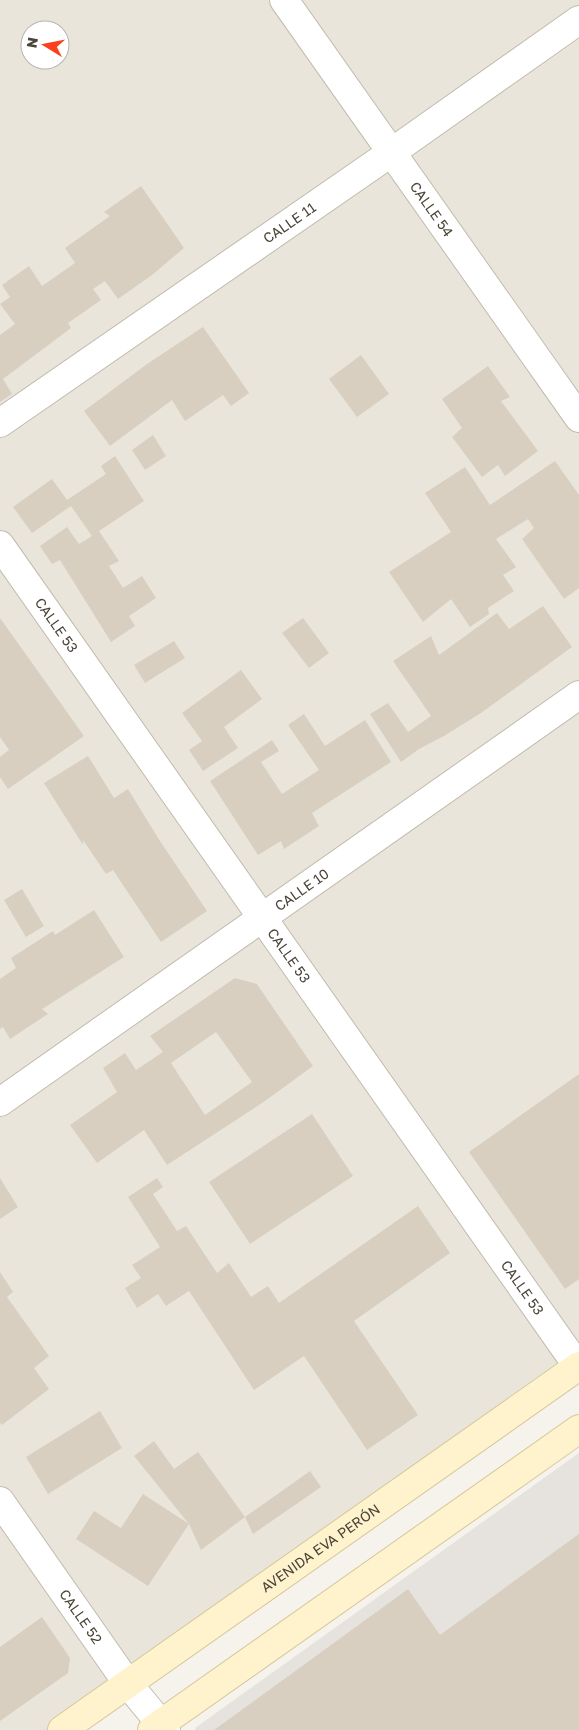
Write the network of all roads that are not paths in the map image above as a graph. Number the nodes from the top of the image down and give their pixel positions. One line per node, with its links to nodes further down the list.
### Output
1 (284, 0): 3 (street, CALLE 54)
2 (579, 20): 3 (street, CALLE 11)
3 (392, 152): 4 (street, CALLE 54); 5 (street, CALLE 11)
4 (579, 418)
5 (0, 422)
6 (0, 545): 8 (street, CALLE 53)
7 (579, 695): 8 (street, CALLE 10)
8 (263, 918): 9 (street, CALLE 10); 10 (street, CALLE 53)
9 (0, 1102)
10 (579, 1367): 13 (main road, AVENIDA EVA PERÓN)
11 (579, 1429): 14 (main road)
12 (0, 1501): 13 (street, CALLE 52)
13 (128, 1684): 14 (street, CALLE 52); 15 (main road, AVENIDA EVA PERÓN)
14 (160, 1728)
15 (62, 1730)

